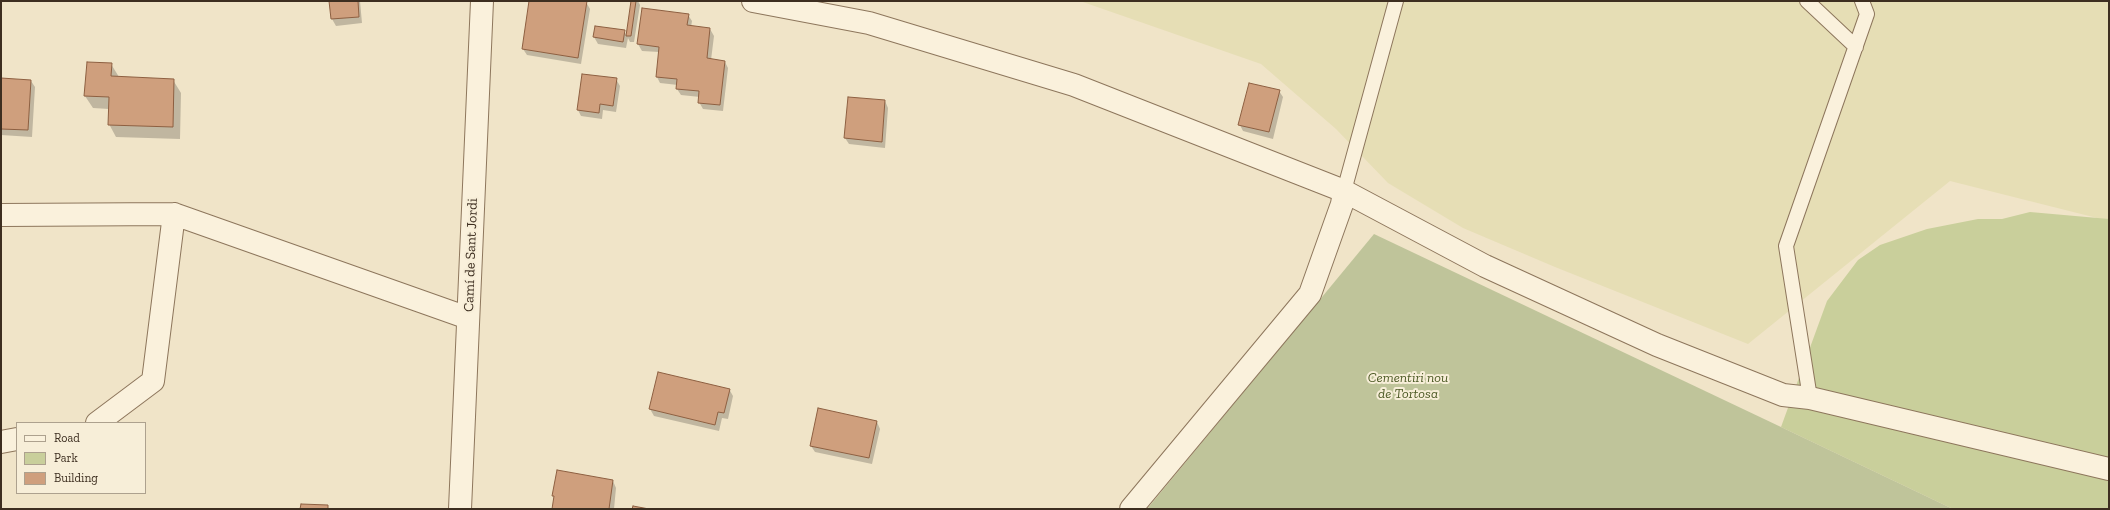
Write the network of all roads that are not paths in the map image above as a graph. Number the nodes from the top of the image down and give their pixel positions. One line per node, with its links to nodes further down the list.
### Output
1 (482, 1): 10 (street, Camí de Sant Jordi)
2 (753, 1): 7 (street)
3 (1396, 1): 7 (lane)
4 (1807, 1): 6 (lane)
5 (1862, 1): 6 (lane)
6 (1856, 46): 11 (lane)
7 (1344, 191): 11 (street); 17 (street)
8 (174, 214): 9 (street); 10 (street); 12 (street)
9 (1, 215)
10 (468, 318): 16 (street, Camí de Sant Jordi)
11 (1810, 398): 15 (street)
12 (98, 422)
13 (16, 439): 14 (street)
14 (1, 442)
15 (2109, 469)
16 (460, 509)
17 (1131, 509)

